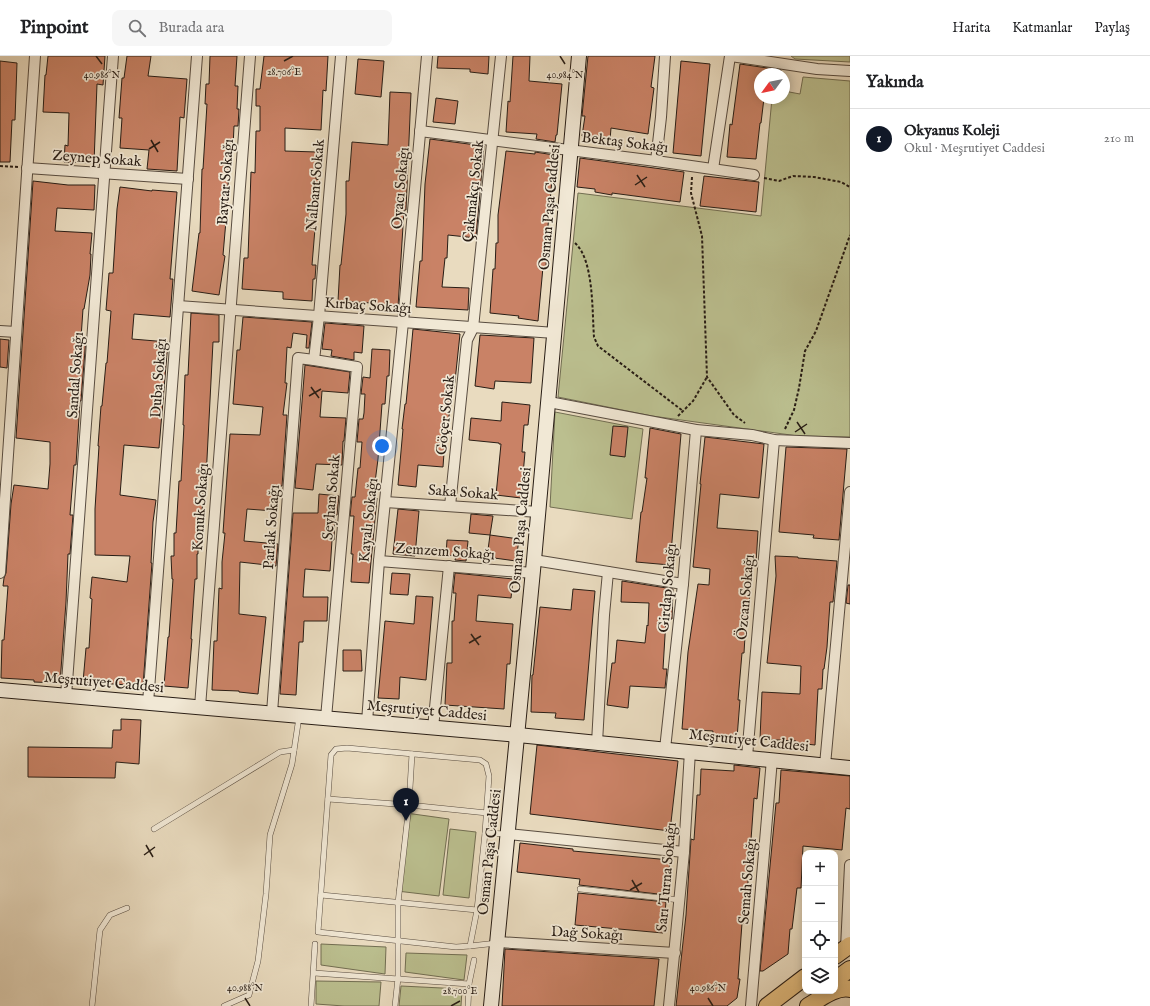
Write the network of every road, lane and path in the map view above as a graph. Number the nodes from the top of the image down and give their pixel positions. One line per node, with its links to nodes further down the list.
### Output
1 (34, 56): 18 (street)
2 (113, 56): 20 (street, Sandal Sokağı)
3 (198, 56): 22 (street, Duba Sokağı)
4 (250, 56): 27 (street, Baytar Sokağı)
5 (341, 56): 28 (street, Nalbant Sokak)
6 (427, 56): 12 (street, Oyacı Sokağı)
7 (501, 56): 13 (street, Çakmakçı Sokak)
8 (579, 56): 14 (main road, Osman Paşa Caddesi)
9 (665, 56): 15 (street)
10 (731, 56): 11 (street); 19 (street)
11 (850, 72)
12 (420, 131): 13 (street, Bektaş Sokağı); 29 (street, Oyacı Sokağı)
13 (493, 141): 14 (street, Bektaş Sokağı); 30 (street, Çakmakçı Sokak)
14 (570, 150): 15 (street, Bektaş Sokağı); 24 (main road, Osman Paşa Caddesi)
15 (656, 161): 17 (street, Bektaş Sokağı)
16 (0, 166): 18 (path)
17 (693, 166): 19 (street, Bektaş Sokağı); 35 (path)
18 (27, 168): 20 (street, Zeynep Sokak); 32 (street)
19 (713, 169): 21 (street, Bektaş Sokağı)
20 (105, 173): 22 (street, Zeynep Sokak); 54 (street, Sandal Sokağı)
21 (754, 175): 23 (path)
22 (188, 179): 26 (street, Duba Sokağı)
23 (850, 187)
24 (563, 234): 33 (main road, Osman Paşa Caddesi); 37 (path)
25 (850, 235): 41 (path)
26 (178, 306): 27 (street, Kırbaç Sokağı); 55 (street, Duba Sokağı)
27 (230, 310): 28 (street, Kırbaç Sokağı); 56 (street, Konuk Sokağı)
28 (319, 316): 29 (street, Kırbaç Sokağı); 34 (street)
29 (403, 322): 30 (street, Kırbaç Sokağı); 44 (street, Kayalı Sokağı)
30 (473, 328): 33 (street, Kırbaç Sokağı); 45 (street, Göçer Sokak)
31 (0, 331): 32 (street)
32 (16, 332): 51 (street)
33 (555, 333): 36 (main road, Osman Paşa Caddesi)
34 (314, 360): 57 (street, Parlak Sokağı); 59 (street, Seyhan Sokak)
35 (707, 377): 37 (path); 40 (path)
36 (549, 402): 38 (street); 46 (main road, Osman Paşa Caddesi)
37 (683, 411): 38 (path)
38 (672, 425): 39 (street)
39 (696, 430): 40 (street); 52 (street, Girdap Sokağı)
40 (757, 436): 41 (street)
41 (774, 440): 42 (street); 68 (street, Özcan Sokağı)
42 (850, 443)
43 (850, 492): 70 (street)
44 (385, 502): 45 (street, Saka Sokak); 47 (street, Kayalı Sokağı)
45 (450, 506): 46 (street, Saka Sokak)
46 (539, 512): 49 (main road, Osman Paşa Caddesi)
47 (379, 561): 48 (street, Zemzem Sokağı); 60 (street, Kayalı Sokağı)
48 (449, 566): 49 (street, Zemzem Sokağı); 61 (street)
49 (534, 567): 50 (street, Zemzem Sokağı); 62 (main road, Osman Paşa Caddesi)
50 (608, 572): 52 (street, Zemzem Sokağı); 63 (street)
51 (0, 573)
52 (683, 584): 64 (street, Girdap Sokağı)
53 (0, 690): 54 (main road, Meşrutiyet Caddesi)
54 (66, 696): 55 (main road, Meşrutiyet Caddesi)
55 (148, 703): 56 (main road, Meşrutiyet Caddesi)
56 (200, 707): 57 (main road, Meşrutiyet Caddesi)
57 (272, 713): 58 (main road, Meşrutiyet Caddesi)
58 (300, 716): 59 (main road, Meşrutiyet Caddesi); 65 (lane)
59 (326, 718): 60 (main road, Meşrutiyet Caddesi)
60 (367, 722): 61 (main road, Meşrutiyet Caddesi)
61 (433, 728): 62 (main road, Meşrutiyet Caddesi)
62 (518, 735): 63 (main road, Meşrutiyet Caddesi); 77 (main road, Osman Paşa Caddesi)
63 (597, 742): 64 (main road, Meşrutiyet Caddesi)
64 (665, 749): 66 (main road, Meşrutiyet Caddesi)
65 (294, 750): 75 (lane); 102 (lane)
66 (690, 751): 68 (main road, Meşrutiyet Caddesi); 78 (street, Sarı Turna Sokağı)
67 (412, 754): 72 (lane); 73 (lane); 74 (lane)
68 (747, 757): 69 (main road, Meşrutiyet Caddesi)
69 (772, 759): 70 (main road, Meşrutiyet Caddesi); 108 (street, Semah Sokağı)
70 (826, 765): 71 (main road, Meşrutiyet Caddesi)
71 (850, 768)
72 (328, 799): 73 (lane); 81 (lane)
73 (409, 805): 74 (lane); 83 (lane)
74 (487, 813): 76 (lane)
75 (154, 829)
76 (485, 833): 77 (lane); 85 (lane)
77 (508, 834): 78 (street); 87 (main road, Osman Paşa Caddesi)
78 (684, 852): 82 (street, Sarı Turna Sokağı)
79 (850, 865): 90 (street)
80 (580, 889): 82 (lane)
81 (321, 895): 83 (lane); 86 (lane)
82 (680, 900): 91 (street, Sarı Turna Sokağı)
83 (398, 903): 85 (lane); 86 (lane)
84 (128, 908): 101 (lane)
85 (477, 910): 89 (lane)
86 (397, 940): 89 (lane); 95 (lane)
87 (498, 942): 89 (lane); 91 (street, Dağ Sokağı); 106 (main road, Osman Paşa Caddesi)
88 (315, 944): 94 (lane)
89 (470, 946)
90 (844, 950)
91 (674, 953): 107 (street, Sarı Turna Sokağı)
92 (474, 960): 98 (lane)
93 (850, 969): 96 (main road)
94 (314, 973): 95 (lane); 103 (lane)
95 (398, 978): 98 (lane); 104 (lane)
96 (838, 978)
97 (802, 979): 109 (main road)
98 (469, 984): 105 (lane)
99 (850, 989): 111 (main road)
100 (816, 994): 110 (main road)
101 (92, 1006)
102 (224, 1006)
103 (311, 1006)
104 (395, 1006)
105 (468, 1006)
106 (491, 1006)
107 (669, 1006)
108 (751, 1006)
109 (767, 1006)
110 (800, 1006)
111 (808, 1006)

